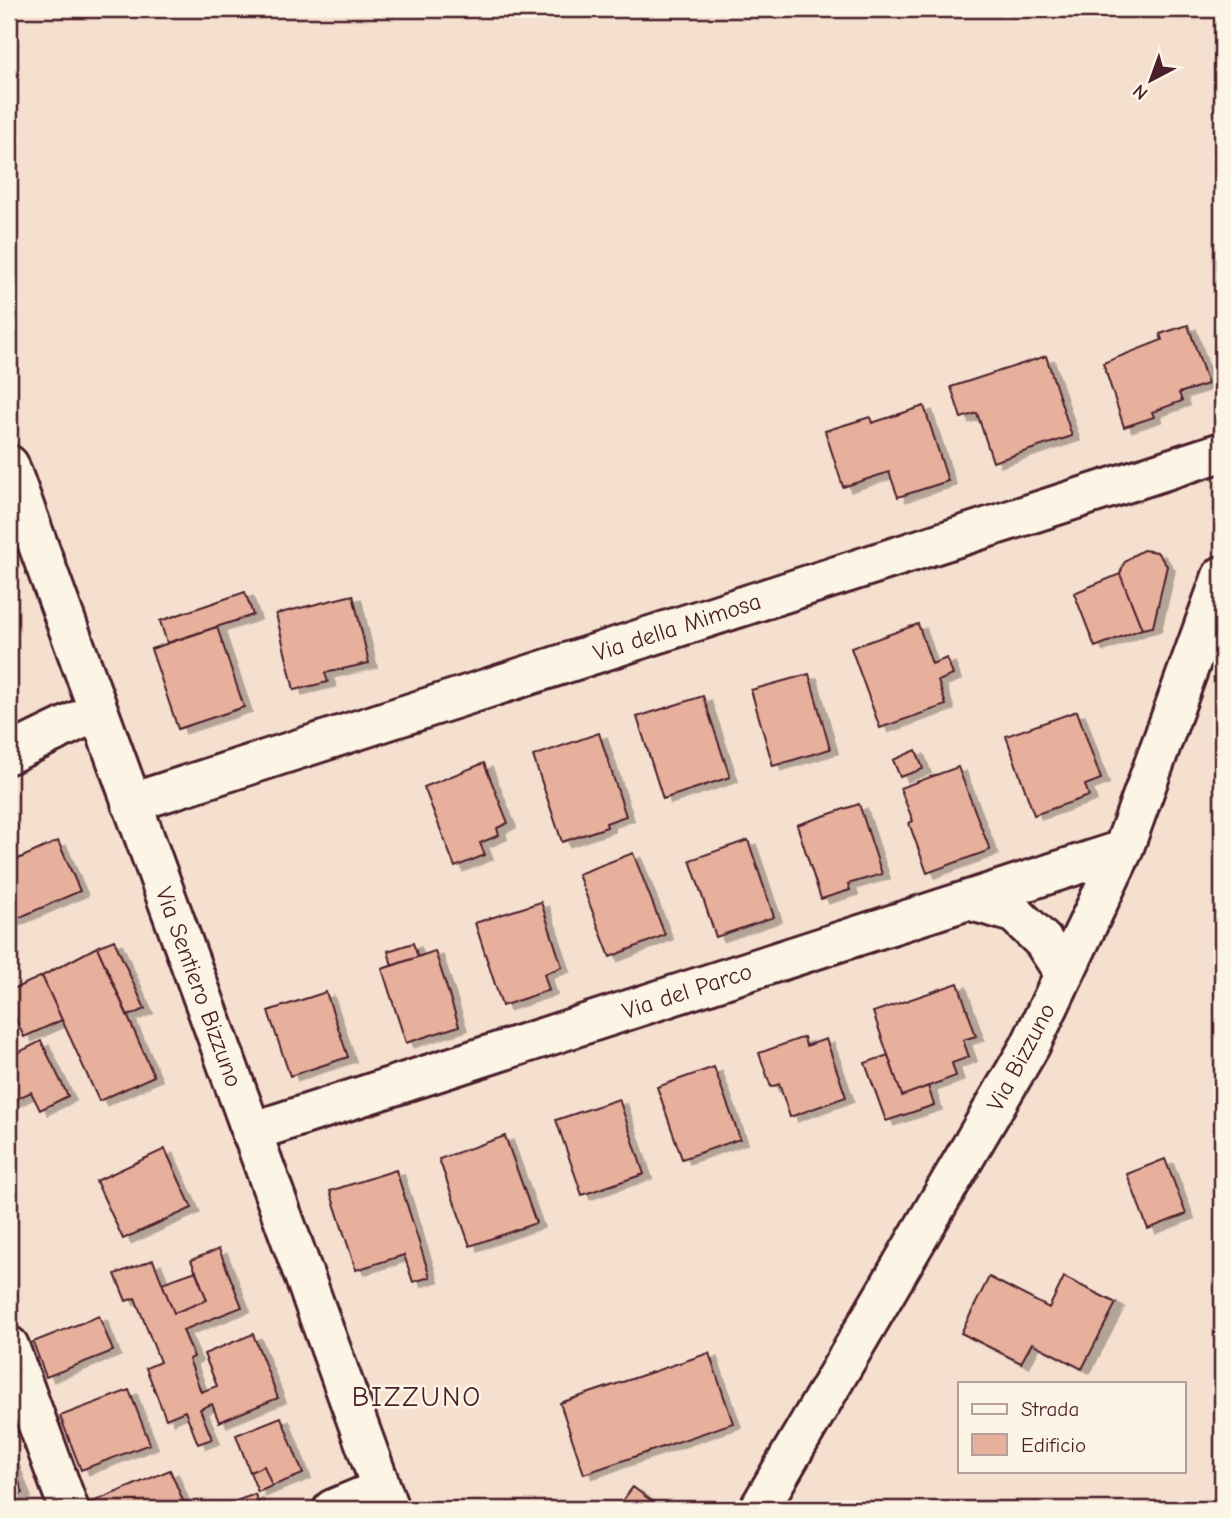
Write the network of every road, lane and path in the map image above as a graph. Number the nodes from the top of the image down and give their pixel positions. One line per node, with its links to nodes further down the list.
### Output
1 (1222, 452): 6 (street, Via della Mimosa)
2 (9, 465): 4 (street, Via Sentiero Bizzuno)
3 (1222, 576): 7 (street, Via Bizzuno)
4 (98, 711): 5 (street); 6 (street, Via Sentiero Bizzuno)
5 (9, 754)
6 (131, 803): 10 (street, Via Sentiero Bizzuno)
7 (1123, 850): 8 (street, Via del Parco); 9 (street, Via Bizzuno)
8 (968, 900): 9 (street); 10 (street, Via del Parco)
9 (1065, 973): 15 (street, Via Bizzuno)
10 (251, 1132): 12 (street, Via Sentiero Bizzuno)
11 (9, 1346): 13 (street)
12 (385, 1499): 14 (street)
13 (69, 1509)
14 (333, 1509)
15 (759, 1509)

